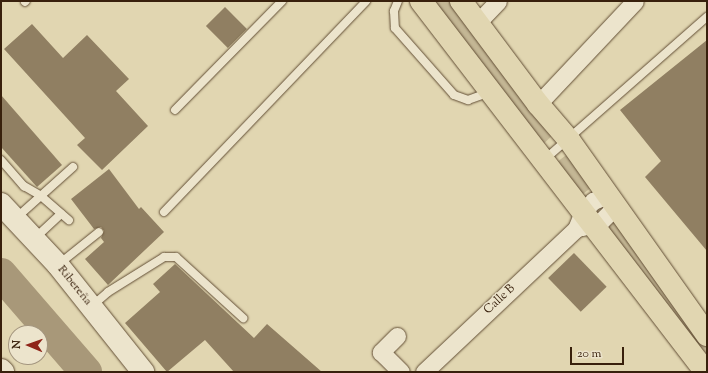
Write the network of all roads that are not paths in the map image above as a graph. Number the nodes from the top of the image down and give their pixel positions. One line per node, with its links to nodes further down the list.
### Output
1 (282, 1): 12 (lane)
2 (366, 1): 20 (lane)
3 (398, 1): 10 (lane)
4 (421, 1): 10 (main road)
5 (461, 1): 9 (main road)
6 (498, 1): 9 (street)
7 (635, 1): 11 (street)
8 (707, 17): 13 (lane)
9 (477, 23): 11 (main road)
10 (491, 92): 15 (main road)
11 (538, 104): 13 (main road)
12 (175, 110)
13 (569, 140): 15 (lane); 18 (main road)
14 (1, 160): 17 (lane)
15 (544, 161): 23 (main road)
16 (73, 168): 17 (lane)
17 (41, 196): 19 (lane); 21 (lane)
18 (611, 199): 23 (street, Calle B); 29 (main road)
19 (8, 212): 25 (street, Ribereña)
20 (164, 212)
21 (61, 214): 22 (lane); 25 (lane)
22 (69, 220)
23 (584, 222): 33 (street, Calle B); 34 (main road)
24 (100, 232): 26 (lane)
25 (33, 240): 26 (street, Ribereña)
26 (58, 265): 27 (street, Ribereña)
27 (91, 307): 28 (lane); 31 (street, Ribereña)
28 (243, 318)
29 (707, 335)
30 (397, 336): 32 (street)
31 (143, 372)
32 (401, 372)
33 (424, 372)
34 (706, 372)

